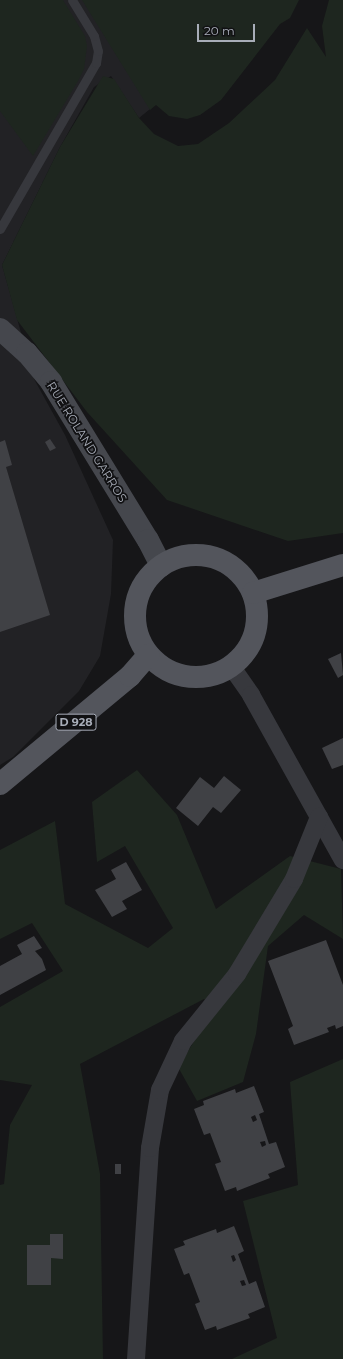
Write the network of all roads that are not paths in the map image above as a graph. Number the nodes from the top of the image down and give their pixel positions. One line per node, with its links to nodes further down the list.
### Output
1 (72, 0): 2 (lane)
2 (2, 227): 3 (lane)
3 (0, 238)
4 (0, 329): 6 (street, RUE ROLAND GARROS)
5 (343, 565): 7 (main road)
6 (161, 566): 7 (main road); 8 (main road)
7 (253, 593): 9 (main road)
8 (148, 655): 9 (main road); 10 (main road, D 928)
9 (231, 666): 11 (street)
10 (0, 784)
11 (319, 817): 12 (street); 13 (street)
12 (343, 860)
13 (136, 1359)

